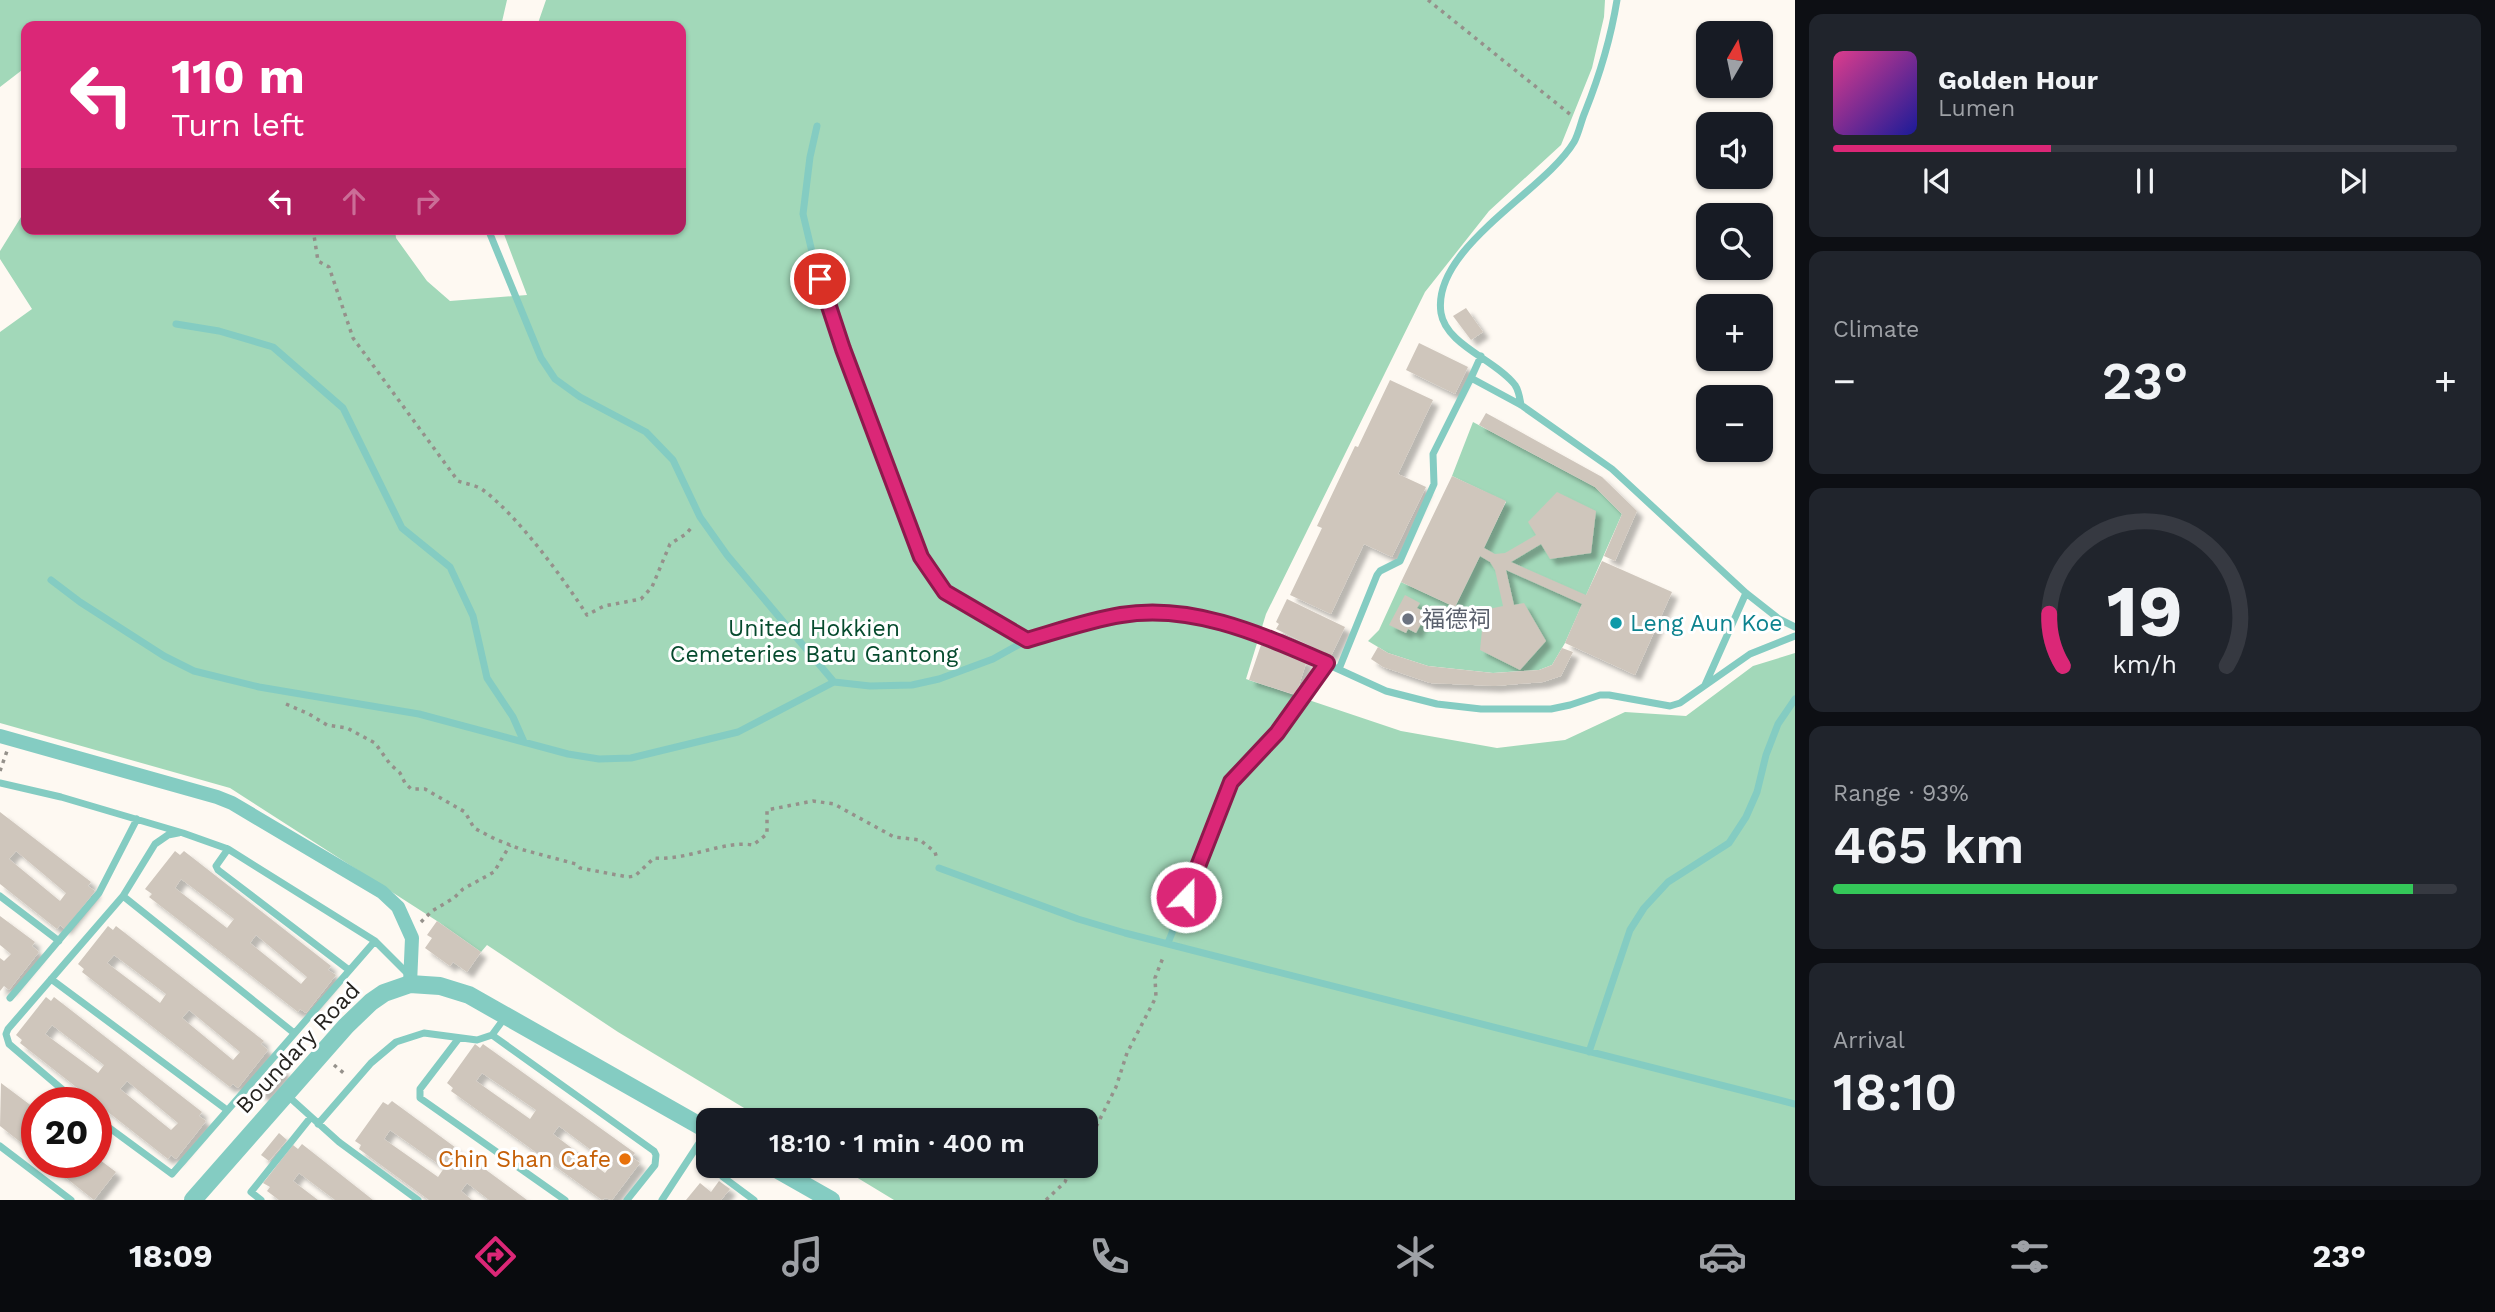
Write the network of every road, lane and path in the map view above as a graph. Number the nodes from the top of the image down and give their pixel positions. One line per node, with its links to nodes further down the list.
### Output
1 (1427, 0): 3 (path)
2 (1617, 0): 3 (lane)
3 (1581, 122): 8 (lane)
4 (817, 126): 16 (lane)
5 (314, 235): 11 (path)
6 (490, 235): 11 (lane)
7 (176, 324): 24 (lane)
8 (1481, 356): 9 (lane); 10 (lane)
9 (1471, 378): 10 (lane); 18 (lane)
10 (1521, 405): 13 (lane)
11 (700, 517): 19 (lane)
12 (51, 580): 20 (lane)
13 (1746, 593): 14 (lane); 21 (lane)
14 (1795, 627)
15 (1795, 636): 21 (lane)
16 (1027, 640): 17 (lane); 19 (lane)
17 (1327, 663): 18 (lane); 36 (lane)
18 (1339, 669): 21 (lane)
19 (834, 682): 24 (lane)
20 (259, 687): 24 (lane); 28 (path)
21 (1704, 687)
22 (1795, 699): 45 (lane)
23 (0, 736): 33 (street)
24 (524, 742)
25 (0, 783): 26 (lane)
26 (137, 819): 27 (lane); 34 (lane)
27 (183, 833): 29 (lane); 32 (lane)
28 (510, 845): 30 (path); 33 (path)
29 (228, 849): 35 (lane); 37 (lane)
30 (939, 868): 36 (lane)
31 (0, 896): 34 (lane)
32 (123, 896): 38 (lane); 42 (lane)
33 (410, 934): 39 (street)
34 (59, 941): 40 (lane)
35 (375, 941): 37 (lane); 39 (lane)
36 (1168, 943): 45 (lane); 53 (path)
37 (349, 970): 42 (lane)
38 (51, 979): 48 (lane); 51 (lane)
39 (410, 980): 41 (street, Boundary Road); 49 (street, Boundary Road)
40 (10, 998)
41 (504, 1014): 43 (lane); 55 (street, Boundary Road)
42 (294, 1033): 51 (lane)
43 (492, 1035): 44 (lane); 67 (lane)
44 (459, 1038): 54 (lane); 66 (lane)
45 (1589, 1052): 50 (lane)
46 (334, 1065): 47 (path)
47 (340, 1070)
48 (59, 1087)
49 (286, 1094): 52 (lane); 63 (street, Boundary Road)
50 (1795, 1104)
51 (227, 1110): 56 (lane)
52 (310, 1117): 54 (lane); 64 (lane)
53 (1098, 1123)
54 (318, 1124): 65 (lane)
55 (696, 1124)
56 (112, 1130)
57 (0, 1146): 62 (lane)
58 (696, 1149): 68 (lane)
59 (724, 1178): 69 (lane)
60 (792, 1178): 70 (street)
61 (1066, 1178): 71 (path)
62 (71, 1200)
63 (193, 1200)
64 (261, 1200)
65 (418, 1200)
66 (565, 1200)
67 (627, 1200)
68 (662, 1200)
69 (754, 1200)
70 (831, 1200)
71 (1046, 1200)

